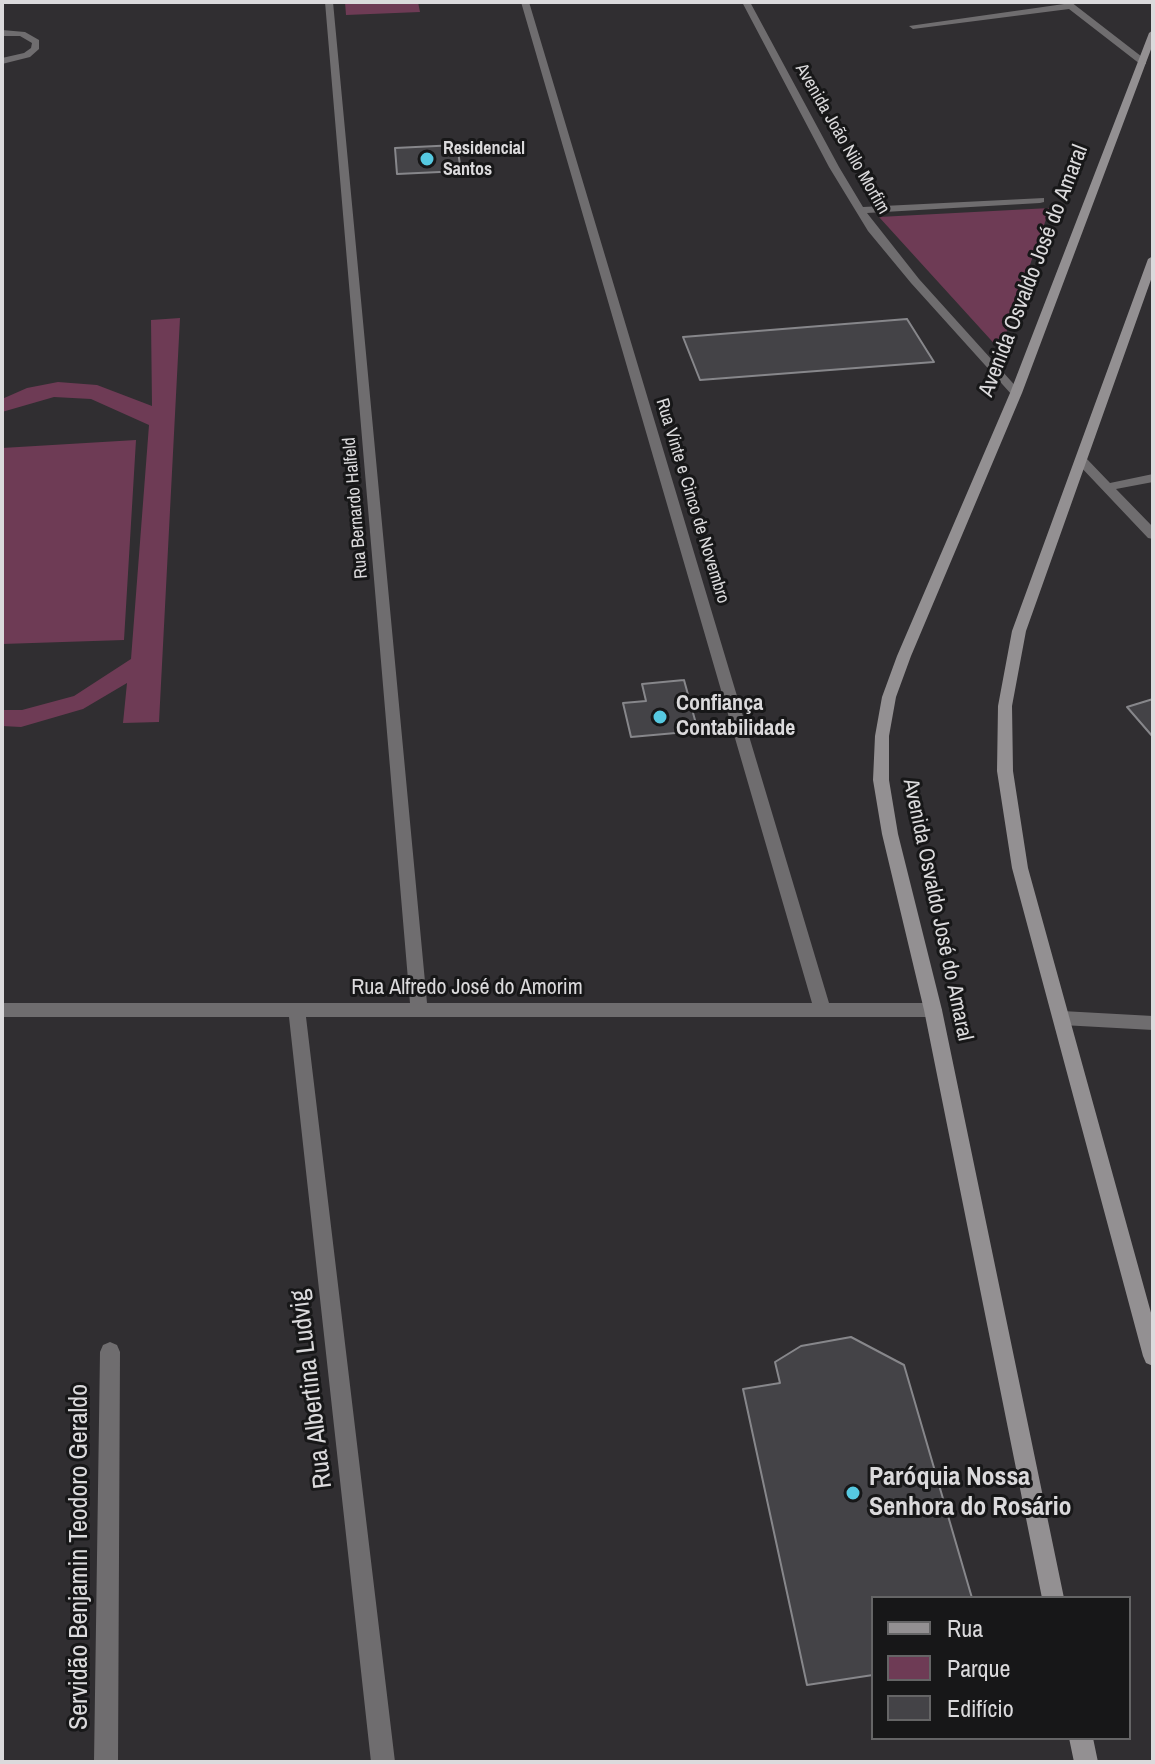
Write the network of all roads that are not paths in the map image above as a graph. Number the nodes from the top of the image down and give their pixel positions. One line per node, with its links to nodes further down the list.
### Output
1 (329, 2): 20 (street, Rua Bernardo Halfeld)
2 (525, 2): 21 (street, Rua Vinte e Cinco de Novembro)
3 (746, 2): 11 (street, Avenida João Nilo Morfim)
4 (1069, 4): 5 (street); 9 (street)
5 (913, 26)
6 (2, 33): 8 (street)
7 (1153, 33): 9 (main road, Avenida Osvaldo José do Amaral)
8 (2, 61)
9 (1143, 62): 13 (main road, Avenida Osvaldo José do Amaral)
10 (1040, 200): 11 (street)
11 (860, 210): 13 (street, Avenida João Nilo Morfim)
12 (1153, 260): 14 (main road)
13 (1016, 393): 22 (main road, Avenida Osvaldo José do Amaral)
14 (1082, 461): 16 (street); 23 (main road)
15 (1153, 478): 16 (street)
16 (1107, 487): 17 (street)
17 (1153, 535)
18 (2, 1010): 19 (street, Rua Alfredo José do Amorim)
19 (297, 1010): 20 (street, Rua Alfredo José do Amorim); 30 (street, Rua Albertina Ludvig)
20 (419, 1010): 21 (street, Rua Alfredo José do Amorim)
21 (823, 1010): 22 (street, Rua Alfredo José do Amorim)
22 (933, 1010): 27 (main road, Avenida Osvaldo José do Amaral)
23 (1062, 1018): 24 (street); 26 (main road)
24 (1153, 1023)
25 (110, 1352): 29 (street, Servidão Benjamin Teodoro Geraldo)
26 (1153, 1356)
27 (1053, 1596)
28 (1081, 1740): 31 (main road)
29 (106, 1762)
30 (383, 1762)
31 (1086, 1762)

